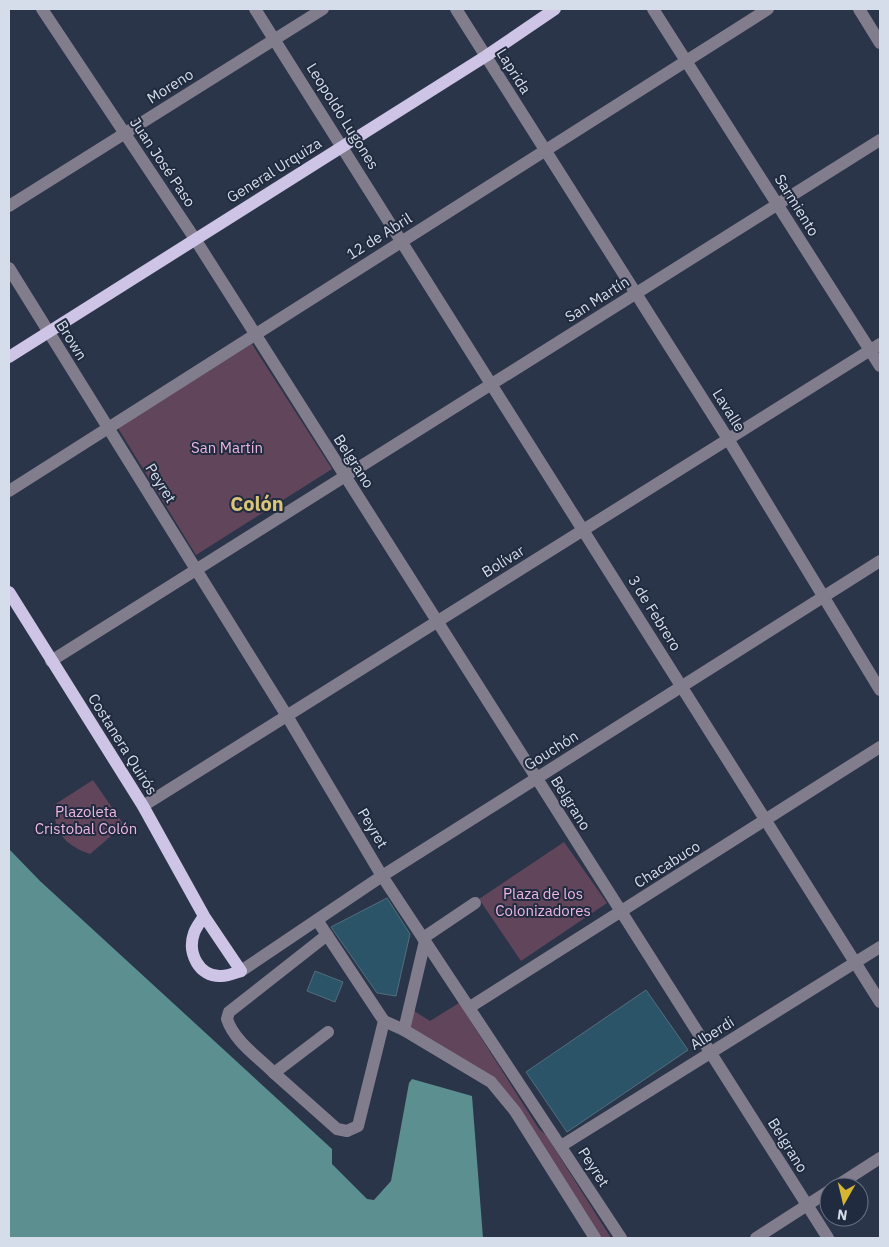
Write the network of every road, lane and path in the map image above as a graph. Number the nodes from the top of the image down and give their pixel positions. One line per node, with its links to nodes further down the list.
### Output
1 (42, 9): 13 (street, Juan José Paso)
2 (255, 9): 9 (street, Leopoldo Lugones)
3 (323, 9): 9 (street, Moreno)
4 (456, 9): 11 (street, Laprida)
5 (555, 9): 11 (main road, General Urquiza)
6 (653, 9): 12 (street, Sarmiento)
7 (768, 9): 12 (street, 12 de Abril)
8 (859, 9): 10 (street)
9 (274, 39): 13 (street, Moreno); 15 (street, Leopoldo Lugones)
10 (880, 43)
11 (486, 56): 15 (main road, General Urquiza); 16 (street, Laprida)
12 (686, 60): 16 (street, 12 de Abril); 17 (street, Sarmiento)
13 (124, 134): 18 (street, Moreno); 19 (street, Juan José Paso)
14 (880, 140): 17 (street, San Martín)
15 (343, 146): 19 (main road, General Urquiza); 20 (street, Leopoldo Lugones)
16 (545, 150): 20 (street, 12 de Abril); 22 (street, Lavalle)
17 (778, 204): 22 (street, San Martín); 25 (street, Sarmiento)
18 (9, 206)
19 (195, 240): 23 (main road, General Urquiza); 24 (street, Juan José Paso)
20 (403, 240): 24 (street, 12 de Abril); 28 (street, 3 de Febrero)
21 (9, 268): 23 (street, Brown)
22 (635, 294): 28 (street, San Martín); 30 (street, Lavalle)
23 (48, 332): 26 (main road, General Urquiza); 29 (street, Brown)
24 (254, 335): 29 (street, 12 de Abril); 31 (street, Belgrano)
25 (875, 347): 27 (street, Sarmiento); 30 (street, Bolívar)
26 (9, 357)
27 (880, 366)
28 (492, 383): 31 (street, San Martín); 33 (street, 3 de Febrero)
29 (108, 428): 32 (street, 12 de Abril); 35 (street, Peyret)
30 (728, 439): 33 (street, Bolívar); 37 (street, Lavalle)
31 (345, 476): 35 (street, San Martín); 38 (street, Belgrano)
32 (9, 491)
33 (584, 530): 38 (street, Bolívar); 40 (street, 3 de Febrero)
34 (880, 561): 37 (street, Gouchón)
35 (196, 569): 39 (street, San Martín); 42 (street, Peyret)
36 (9, 592): 39 (main road, Costanera Quirós)
37 (822, 598): 40 (street, Gouchón); 41 (street, Lavalle)
38 (437, 622): 42 (street, Bolívar); 44 (street, Belgrano)
39 (51, 661): 45 (main road, Costanera Quirós)
40 (682, 686): 44 (street, Gouchón); 46 (street, 3 de Febrero)
41 (880, 690)
42 (287, 716): 45 (street, Bolívar); 47 (street, Peyret)
43 (880, 747): 46 (street, Chacabuco)
44 (537, 778): 47 (street, Gouchón); 49 (street, Belgrano)
45 (143, 806): 50 (main road, Costanera Quirós)
46 (767, 821): 49 (street, Chacabuco); 55 (street, 3 de Febrero)
47 (382, 876): 51 (street, Gouchón); 53 (street, Peyret)
48 (475, 904): 53 (street)
49 (621, 912): 58 (street, Chacabuco); 62 (street, Belgrano)
50 (204, 916): 56 (main road, Costanera Quirós); 56 (main road)
51 (317, 920): 52 (street); 56 (street, Gouchón)
52 (327, 935): 59 (street); 63 (street)
53 (424, 939): 58 (street, Peyret); 60 (street)
54 (880, 947): 55 (street, Alberdi)
55 (856, 962): 57 (street, 3 de Febrero); 62 (street, Alberdi)
56 (241, 971)
57 (880, 1002)
58 (470, 1008): 64 (street, Peyret)
59 (384, 1021): 60 (street); 63 (street)
60 (404, 1030): 69 (street)
61 (328, 1032): 63 (street)
62 (711, 1053): 64 (street, Alberdi); 68 (street, Belgrano)
63 (274, 1073)
64 (561, 1146): 70 (street, Peyret)
65 (880, 1158): 66 (street)
66 (851, 1177)
67 (819, 1197): 68 (street)
68 (807, 1205): 71 (street); 72 (street, Belgrano)
69 (596, 1238)
70 (621, 1238)
71 (756, 1238)
72 (828, 1238)

